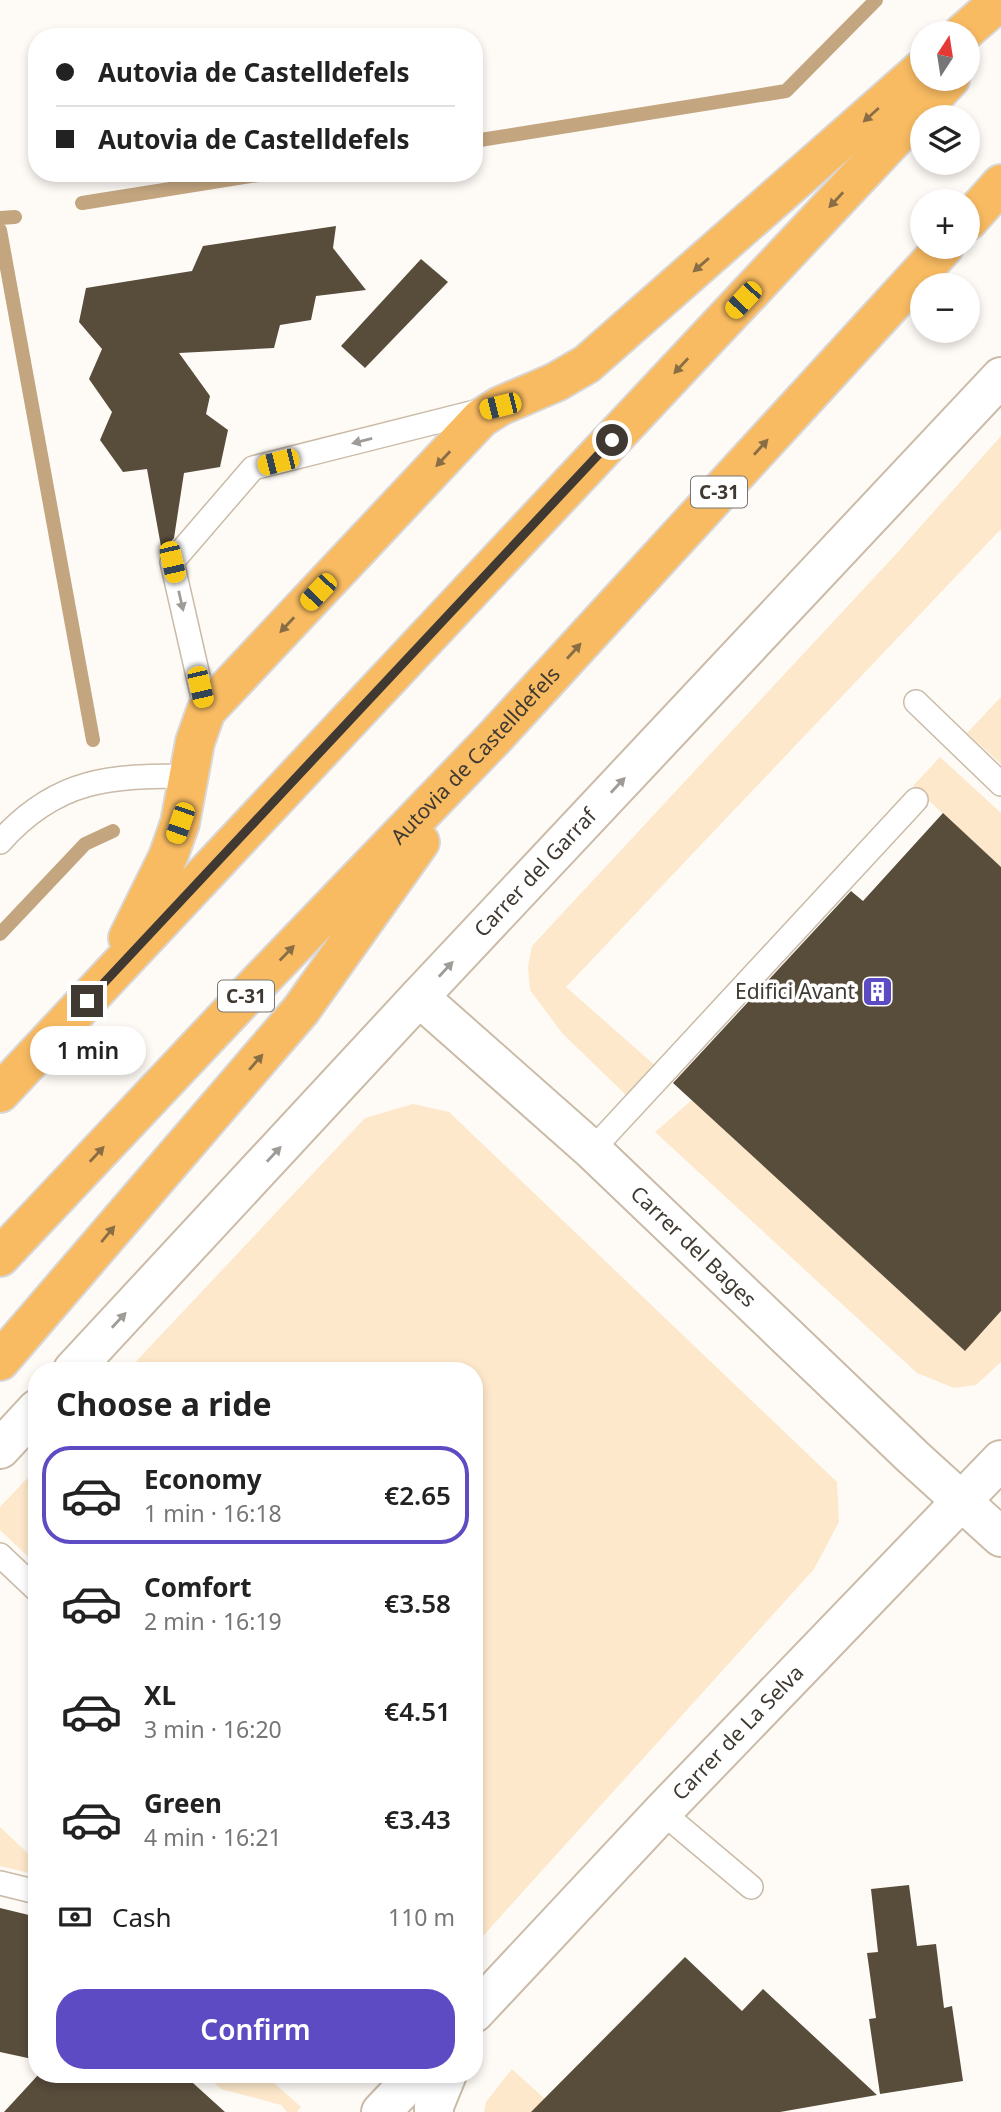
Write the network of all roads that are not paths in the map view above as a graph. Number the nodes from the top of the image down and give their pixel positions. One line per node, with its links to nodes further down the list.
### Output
1 (1001, 0): 2 (highway)
2 (977, 21)
3 (1001, 24): 4 (highway)
4 (980, 47)
5 (910, 80): 11 (highway, one-way to 11)
6 (939, 91): 19 (highway, one-way to 19)
7 (1001, 184): 8 (highway)
8 (980, 207)
9 (933, 259): 14 (highway, Autovia de Castelldefels / C-31, one-way to 9)
10 (1001, 377): 20 (street, Carrer del Garraf, one-way to 10)
11 (500, 406): 13 (highway, one-way to 13); 13 (lane, one-way to 13)
12 (916, 702): 16 (lane)
13 (206, 712): 15 (highway)
14 (495, 737): 23 (highway, Autovia de Castelldefels / C-31, one-way to 14); 24 (highway, one-way to 14)
15 (190, 776): 18 (lane); 19 (highway)
16 (1001, 783)
17 (916, 800): 22 (lane)
18 (0, 842)
19 (105, 982): 21 (highway)
20 (419, 998): 22 (street, Carrer del Bages); 25 (street, Carrer del Garraf, one-way to 20)
21 (0, 1093)
22 (592, 1150): 29 (street, Carrer del Bages)
23 (0, 1258)
24 (0, 1361)
25 (80, 1362)
26 (28, 1419): 27 (street)
27 (0, 1449)
28 (1001, 1460): 29 (street, Carrer de La Selva)
29 (962, 1503): 30 (street, Carrer del Bages); 33 (street, Carrer de La Selva)
30 (1001, 1537)
31 (0, 1555): 32 (lane)
32 (28, 1581)
33 (662, 1812): 35 (lane); 37 (street, Carrer de La Selva)
34 (0, 1883): 36 (lane)
35 (751, 1887)
36 (28, 1890)
37 (483, 2002)
38 (408, 2083): 40 (street)
39 (443, 2083): 41 (street)
40 (381, 2112)
41 (434, 2112)

